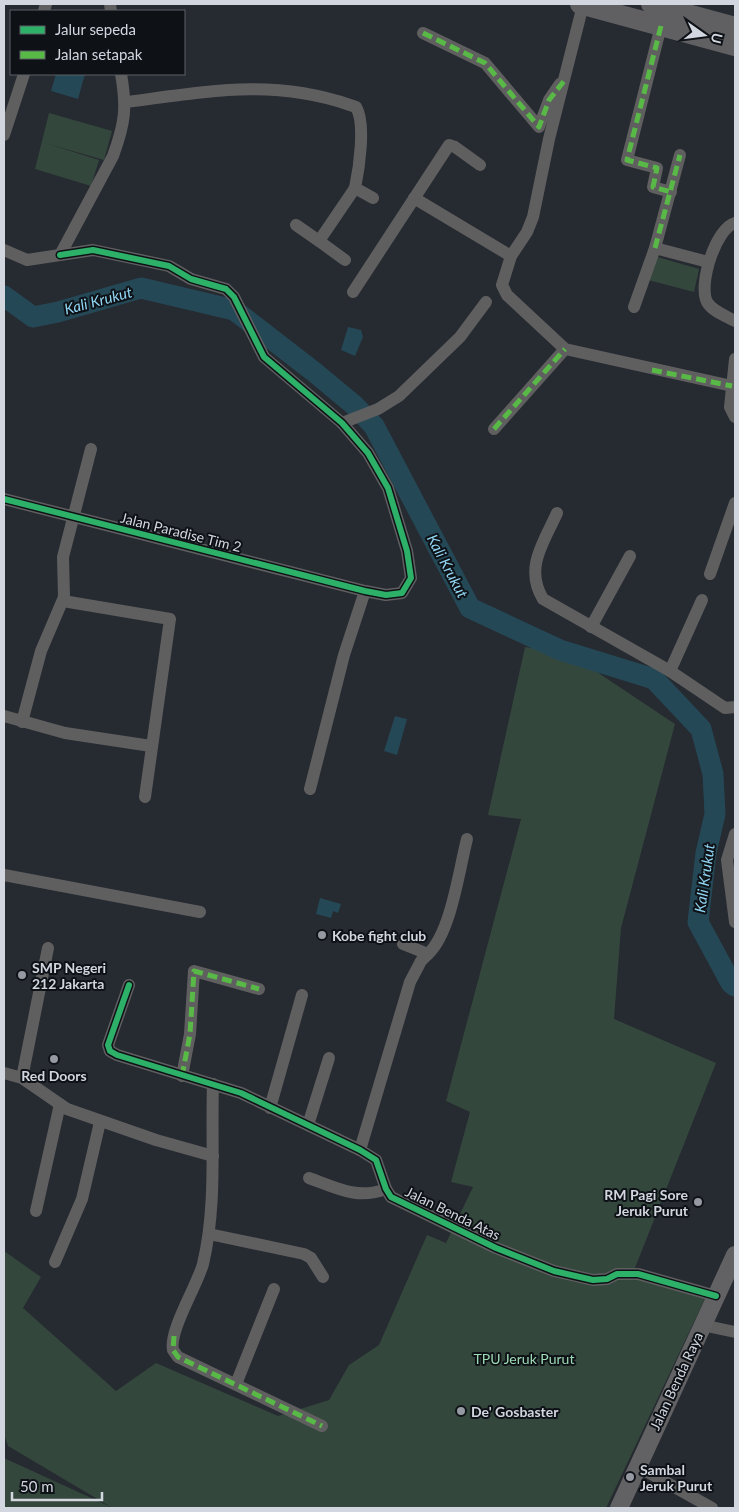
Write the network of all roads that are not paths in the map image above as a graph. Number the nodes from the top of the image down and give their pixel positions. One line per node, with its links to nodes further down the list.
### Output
1 (582, 4): 3 (main road); 9 (street)
2 (651, 4): 4 (main road)
3 (661, 26): 6 (main road); 15 (street)
4 (735, 27)
5 (423, 34): 9 (street)
6 (735, 46)
7 (24, 75): 11 (street)
8 (122, 75): 10 (street)
9 (564, 80): 24 (street)
10 (126, 102): 14 (street); 23 (street)
11 (4, 136)
12 (680, 155): 15 (street)
13 (480, 166): 17 (street)
14 (355, 188): 16 (street); 20 (street)
15 (671, 192): 21 (street)
16 (373, 198)
17 (414, 198): 24 (street); 27 (street)
18 (734, 223): 26 (street)
19 (296, 225): 20 (street)
20 (319, 241): 25 (street)
21 (655, 248): 26 (street); 29 (street)
22 (4, 250): 23 (street)
23 (60, 255): 35 (street)
24 (510, 256): 31 (street)
25 (345, 260)
26 (708, 262): 30 (street)
27 (353, 292)
28 (486, 302): 35 (street)
29 (634, 307)
30 (735, 321)
31 (565, 349): 33 (street); 36 (street)
32 (735, 359): 33 (street)
33 (732, 386): 34 (street)
34 (735, 418)
35 (347, 422): 44 (street, Jalan Paradise Tim 2)
36 (494, 429)
37 (91, 449): 41 (street)
38 (4, 499): 41 (street, Jalan Paradise Tim 2)
39 (735, 503): 43 (street)
40 (557, 513): 47 (street)
41 (71, 518): 44 (street, Jalan Paradise Tim 2); 46 (street)
42 (630, 556): 47 (street)
43 (710, 574)
44 (365, 591): 53 (street)
45 (702, 600): 48 (street)
46 (63, 601): 51 (street); 52 (street)
47 (591, 627): 48 (street)
48 (670, 671): 49 (street)
49 (735, 707)
50 (4, 716): 51 (street)
51 (22, 722): 52 (street)
52 (151, 746): 54 (street)
53 (310, 789)
54 (145, 797)
55 (735, 834): 59 (street)
56 (467, 839): 62 (street)
57 (4, 875): 58 (street)
58 (200, 912)
59 (735, 922)
60 (403, 944): 62 (street)
61 (48, 948): 69 (street)
62 (428, 954): 75 (street)
63 (128, 985): 68 (street, Jalan Benda Atas)
64 (259, 989): 68 (street)
65 (302, 995): 72 (street)
66 (329, 1058): 74 (street)
67 (4, 1073): 69 (street)
68 (182, 1076): 70 (street, Jalan Benda Atas)
69 (22, 1078): 71 (street)
70 (213, 1084): 72 (street, Jalan Benda Atas); 76 (street)
71 (60, 1104): 73 (street); 79 (street)
72 (270, 1108): 74 (street, Jalan Benda Atas)
73 (100, 1122): 76 (street); 82 (street)
74 (308, 1125): 75 (street, Jalan Benda Atas)
75 (360, 1150): 78 (street, Jalan Benda Atas)
76 (213, 1156): 80 (street)
77 (309, 1178): 78 (street)
78 (386, 1189): 85 (street, Jalan Benda Atas)
79 (36, 1211)
80 (209, 1234): 83 (street); 88 (street)
81 (735, 1255): 85 (street, Jalan Benda Raya)
82 (55, 1262)
83 (323, 1277)
84 (274, 1290): 88 (street)
85 (716, 1296): 86 (street, Jalan Benda Raya)
86 (702, 1325): 87 (street); 90 (street, Jalan Benda Raya)
87 (735, 1332)
88 (236, 1384): 89 (street)
89 (322, 1426)
90 (638, 1466): 91 (street, Jalan Benda Raya); 92 (street)
91 (619, 1508)
92 (712, 1508)

